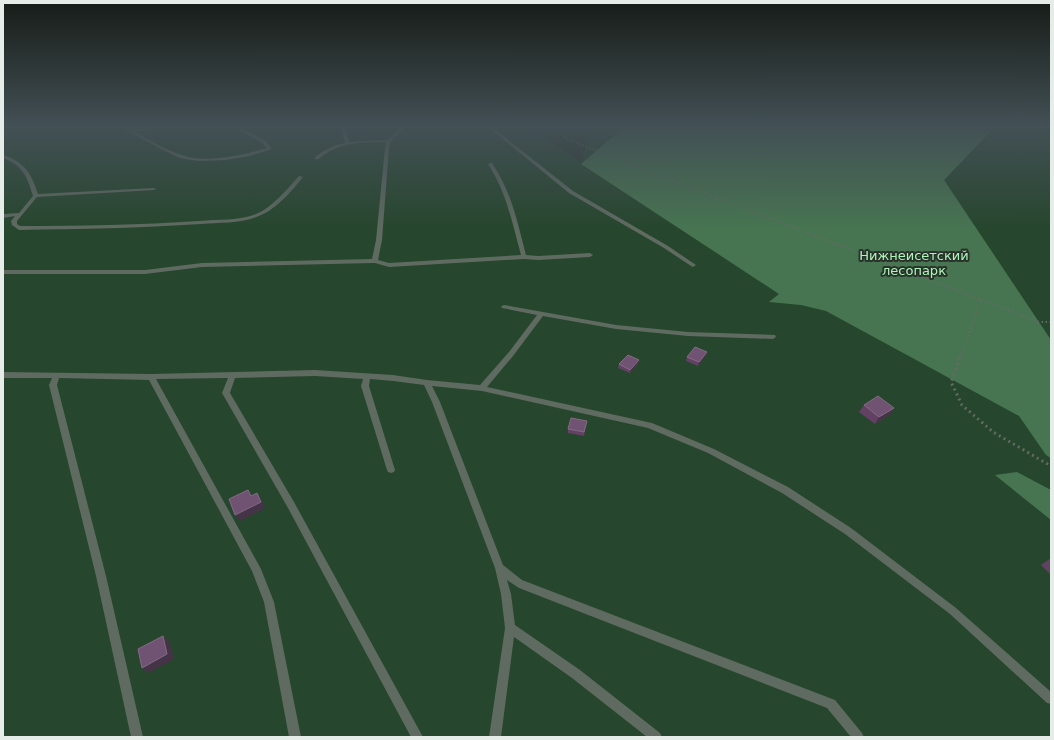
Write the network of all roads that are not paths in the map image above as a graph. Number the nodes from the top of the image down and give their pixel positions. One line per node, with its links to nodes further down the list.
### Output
1 (16, 162): 7 (lane)
2 (386, 162): 12 (lane)
3 (534, 162): 13 (lane)
4 (490, 164): 11 (lane)
5 (301, 177): 8 (lane)
6 (154, 189): 7 (lane)
7 (36, 196): 8 (lane)
8 (20, 214): 9 (lane)
9 (3, 216)
10 (590, 255): 11 (lane)
11 (524, 257): 12 (lane)
12 (375, 261): 14 (lane)
13 (693, 265)
14 (3, 272)
15 (504, 307): 16 (lane)
16 (541, 314): 17 (lane); 24 (lane)
17 (773, 337)
18 (3, 375): 20 (lane)
19 (232, 375): 21 (lane); 22 (lane); 31 (lane)
20 (56, 376): 21 (lane); 29 (lane)
21 (151, 377): 30 (lane)
22 (368, 377): 23 (lane); 25 (lane)
23 (427, 383): 24 (lane); 26 (lane)
24 (482, 388): 28 (lane)
25 (391, 470)
26 (500, 568): 27 (lane); 34 (lane)
27 (510, 628): 32 (lane); 33 (lane)
28 (1051, 699)
29 (137, 737)
30 (296, 737)
31 (418, 737)
32 (495, 737)
33 (656, 737)
34 (858, 737)

